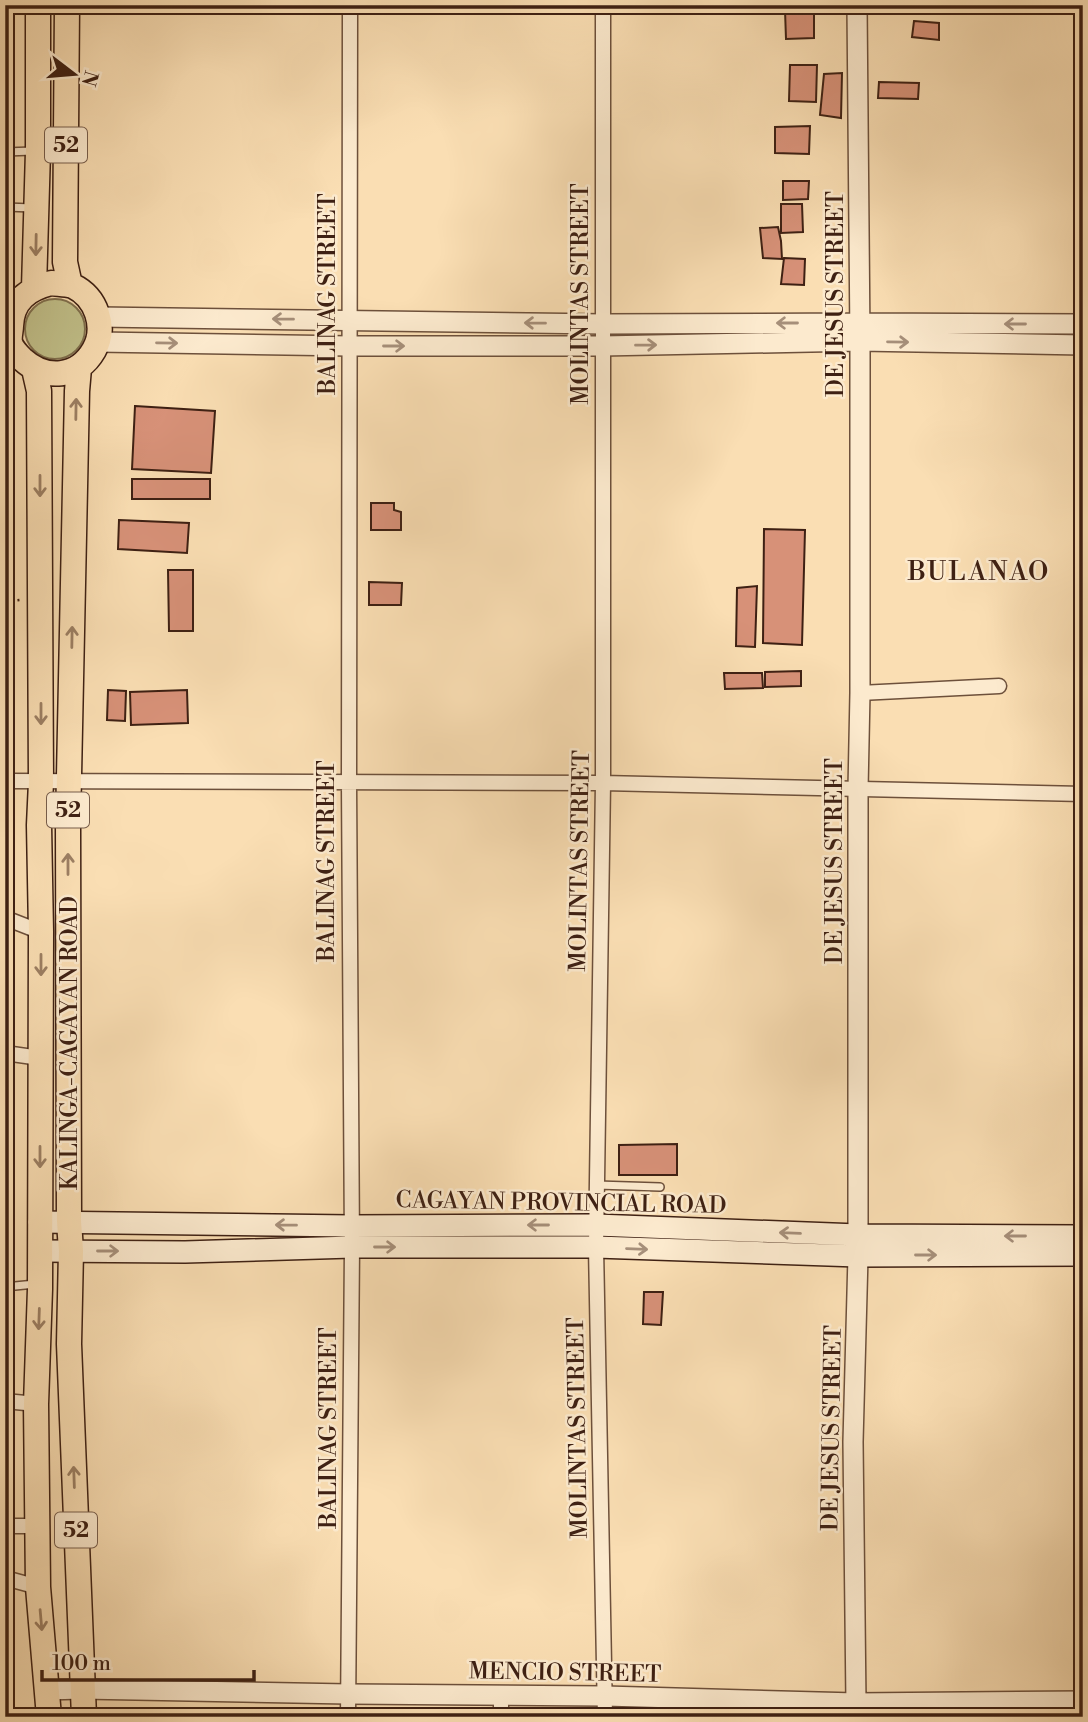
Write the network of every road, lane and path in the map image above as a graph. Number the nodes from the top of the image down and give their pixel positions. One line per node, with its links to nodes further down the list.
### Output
1 (38, 5): 6 (highway, 52)
2 (68, 5): 10 (highway, 52)
3 (351, 5): 13 (street, BALINAG STREET)
4 (603, 5): 14 (street, MOLINTAS STREET)
5 (857, 5): 16 (street, DE JESUS STREET)
6 (38, 151): 7 (lane); 9 (highway, 52)
7 (5, 152)
8 (5, 207): 9 (lane)
9 (37, 208): 11 (highway, 52, one-way to 11)
10 (70, 285): 11 (highway); 12 (highway)
11 (34, 288): 22 (highway)
12 (99, 317): 13 (street, one-way to 12); 17 (highway)
13 (350, 320): 14 (street, one-way to 13); 19 (street, BALINAG STREET)
14 (604, 324): 16 (street, one-way to 14); 20 (street, MOLINTAS STREET)
15 (1083, 324): 16 (street, one-way to 16)
16 (860, 332): 18 (street, one-way to 18); 20 (street, one-way to 16); 24 (street, DE JESUS STREET)
17 (99, 342): 19 (street, one-way to 19); 21 (highway)
18 (1083, 345)
19 (350, 346): 20 (street, one-way to 20); 28 (street, BALINAG STREET)
20 (603, 346): 29 (street, MOLINTAS STREET)
21 (79, 368): 22 (highway); 25 (highway, KALINGA-CAGAYAN ROAD / 52, one-way to 21)
22 (34, 369): 27 (highway, KALINGA-CAGAYAN ROAD / 52, one-way to 27)
23 (999, 686): 24 (street)
24 (860, 693): 30 (street, DE JESUS STREET)
25 (70, 780): 27 (street); 28 (street); 39 (highway, KALINGA-CAGAYAN ROAD / 52, one-way to 25)
26 (5, 781): 27 (street)
27 (41, 782): 33 (highway, KALINGA-CAGAYAN ROAD / 52)
28 (349, 783): 29 (street); 43 (street, BALINAG STREET)
29 (603, 783): 30 (street); 36 (street, MOLINTAS STREET)
30 (858, 789): 31 (street); 44 (street, DE JESUS STREET)
31 (1083, 794)
32 (5, 918): 33 (street)
33 (41, 932): 35 (highway, KALINGA-CAGAYAN ROAD / 52, one-way to 35)
34 (5, 1053): 35 (street)
35 (40, 1058): 38 (highway, KALINGA-CAGAYAN ROAD / 52, one-way to 38)
36 (597, 1185): 37 (lane); 41 (street, MOLINTAS STREET)
37 (660, 1187)
38 (39, 1222): 39 (main road, CAGAYAN PROVINCIAL ROAD); 46 (highway, KALINGA-CAGAYAN ROAD / 52)
39 (69, 1222): 40 (main road, CAGAYAN PROVINCIAL ROAD); 47 (highway, KALINGA-CAGAYAN ROAD / 52)
40 (185, 1223): 43 (main road, CAGAYAN PROVINCIAL ROAD, one-way to 40); 48 (main road)
41 (596, 1225): 43 (main road, CAGAYAN PROVINCIAL ROAD, one-way to 43); 44 (main road, CAGAYAN PROVINCIAL ROAD, one-way to 41); 45 (street, MOLINTAS STREET)
42 (1083, 1236): 44 (main road, CAGAYAN PROVINCIAL ROAD, one-way to 44)
43 (352, 1237): 45 (main road, CAGAYAN PROVINCIAL ROAD, one-way to 45); 48 (main road, CAGAYAN PROVINCIAL ROAD); 60 (street, BALINAG STREET)
44 (858, 1245): 45 (main road, CAGAYAN PROVINCIAL ROAD, one-way to 44); 49 (main road, CAGAYAN PROVINCIAL ROAD, one-way to 49); 64 (street, DE JESUS STREET)
45 (596, 1247): 62 (street, MOLINTAS STREET)
46 (40, 1251): 47 (main road, CAGAYAN PROVINCIAL ROAD); 50 (highway, KALINGA-CAGAYAN ROAD / 52)
47 (71, 1251): 48 (main road, CAGAYAN PROVINCIAL ROAD, one-way to 48); 58 (highway, KALINGA-CAGAYAN ROAD / 52, one-way to 47)
48 (185, 1252)
49 (1083, 1255)
50 (39, 1284): 51 (lane); 53 (highway, KALINGA-CAGAYAN ROAD / 52, one-way to 53)
51 (5, 1287)
52 (5, 1401): 53 (street)
53 (36, 1404): 54 (highway, KALINGA-CAGAYAN ROAD / 52)
54 (37, 1526): 55 (street); 57 (highway, KALINGA-CAGAYAN ROAD / 52)
55 (5, 1527)
56 (5, 1578): 57 (street)
57 (38, 1587): 59 (highway, KALINGA-CAGAYAN ROAD / 52, one-way to 59)
58 (82, 1689): 59 (street, MENCIO STREET); 60 (street, MENCIO STREET); 66 (highway, KALINGA-CAGAYAN ROAD / 52)
59 (46, 1690): 65 (highway, KALINGA-CAGAYAN ROAD / 52)
60 (348, 1694): 61 (street, MENCIO STREET); 67 (street, BALINAG STREET)
61 (501, 1695): 62 (street, MENCIO STREET); 68 (street)
62 (605, 1696): 64 (street, MENCIO STREET); 69 (street, MOLINTAS STREET)
63 (1083, 1702): 64 (street, MENCIO STREET)
64 (856, 1710)
65 (49, 1717)
66 (84, 1717)
67 (348, 1717)
68 (501, 1717)
69 (604, 1717)

